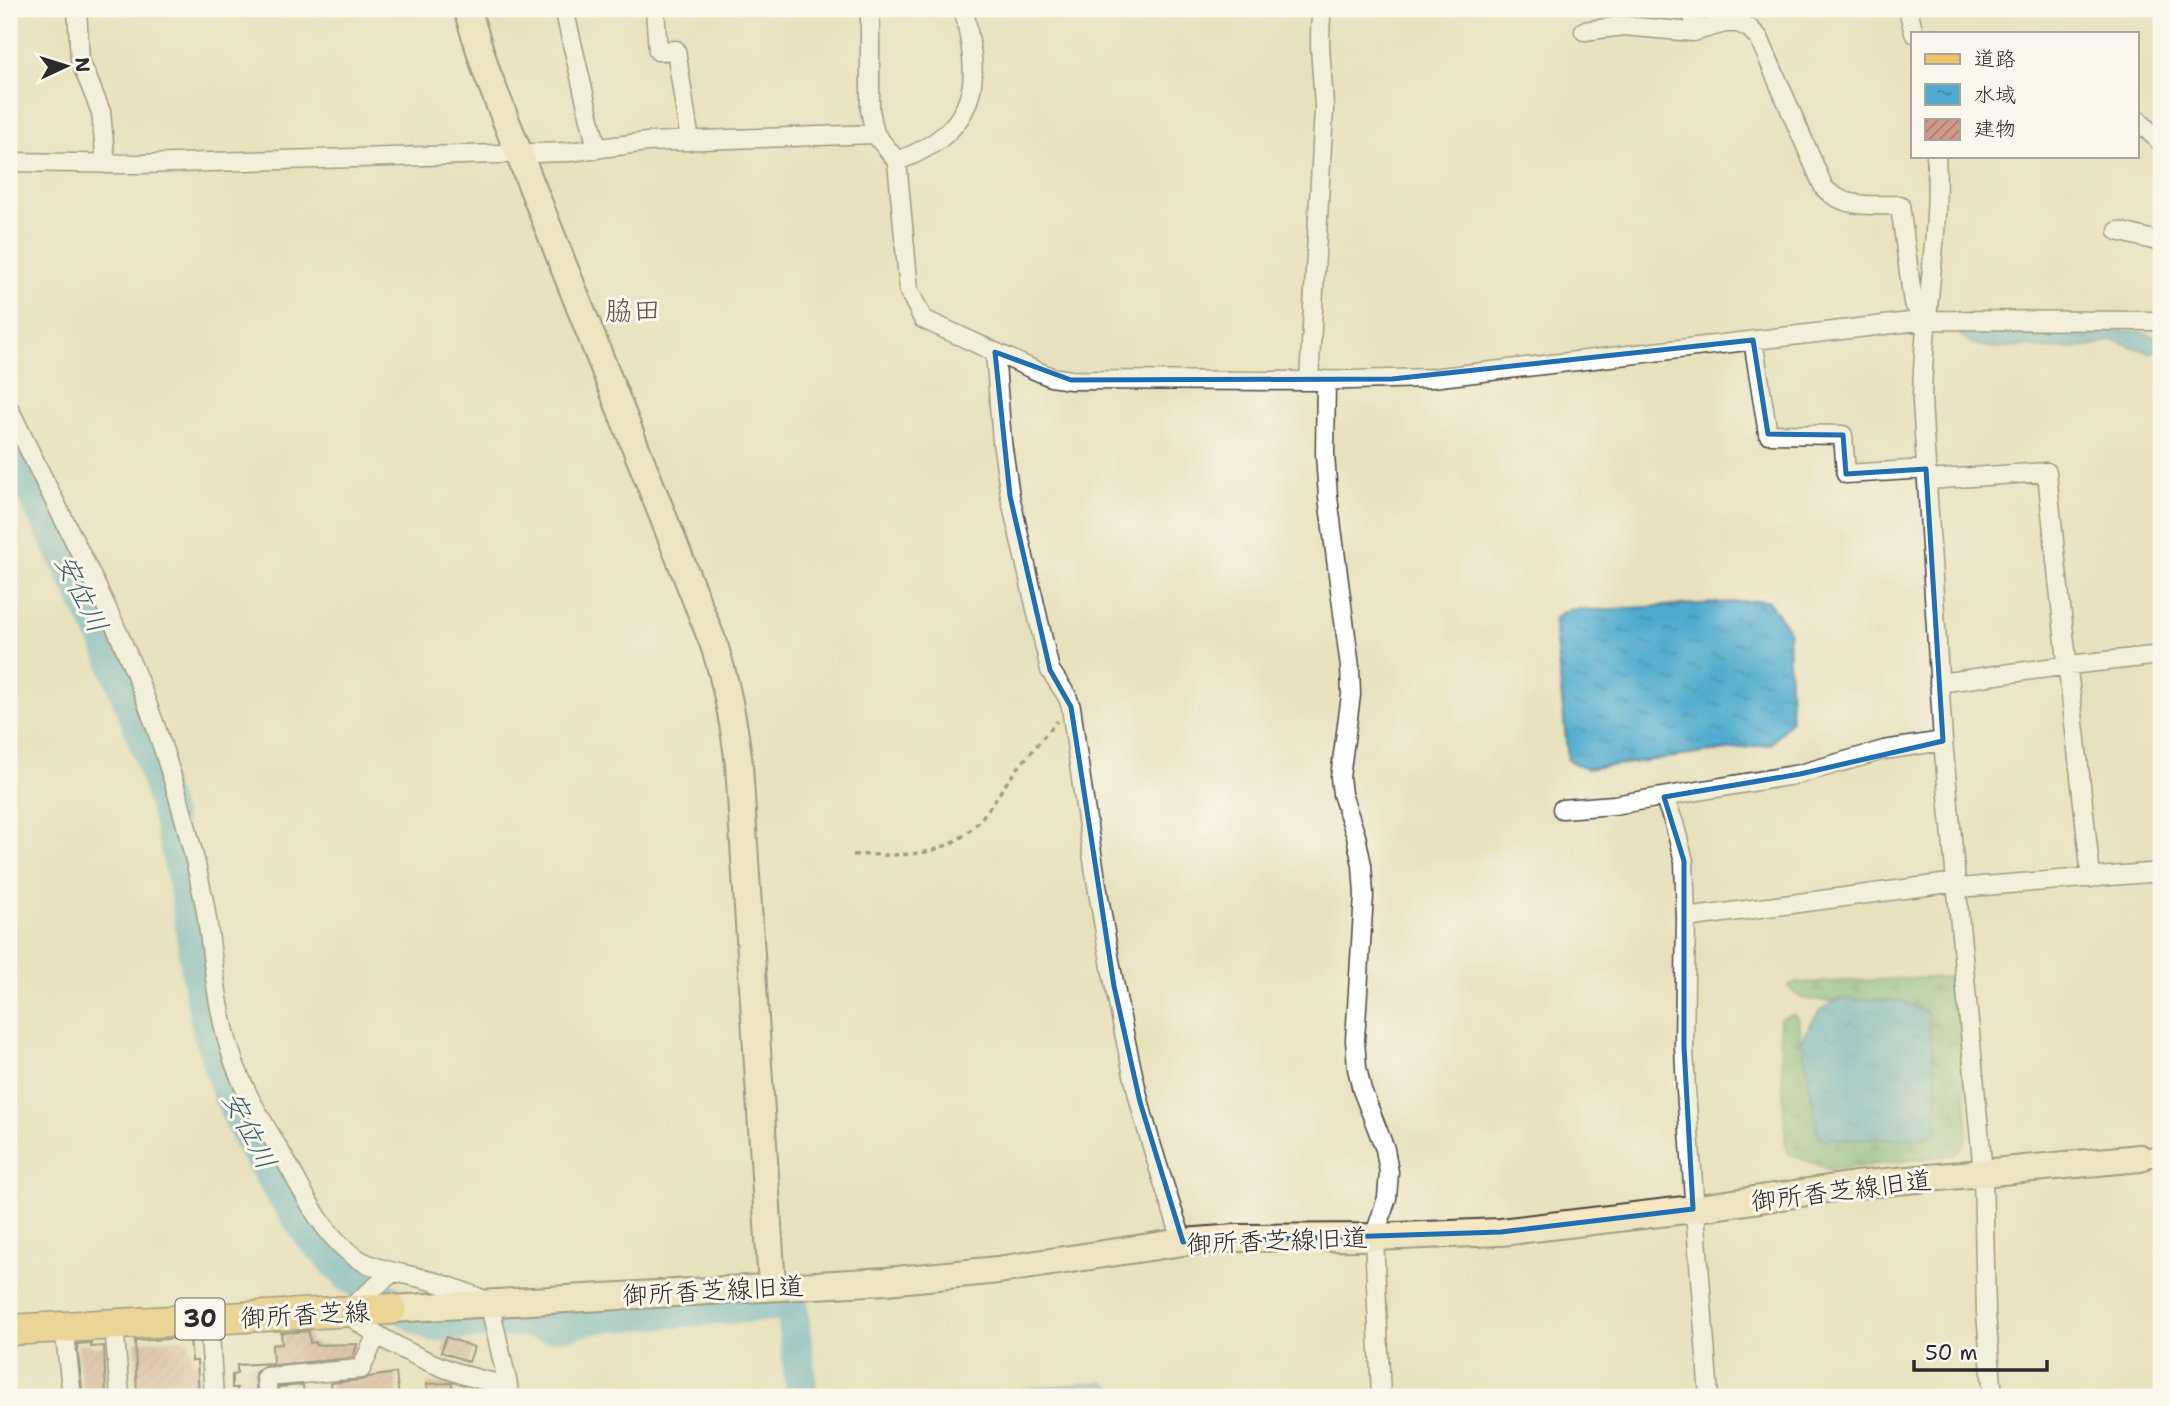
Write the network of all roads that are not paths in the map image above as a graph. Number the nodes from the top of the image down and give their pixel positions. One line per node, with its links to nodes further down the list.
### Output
1 (77, 9): 22 (street)
2 (467, 9): 18 (street)
3 (564, 9): 17 (street)
4 (655, 9): 15 (street)
5 (870, 9): 14 (street)
6 (964, 9): 20 (street)
7 (1322, 9): 29 (street)
8 (1691, 9): 11 (street)
9 (1908, 9): 12 (street)
10 (1584, 31): 11 (street)
11 (1697, 31): 25 (street)
12 (1914, 32)
13 (2138, 120): 16 (street)
14 (875, 134): 15 (street); 20 (street)
15 (690, 141): 17 (street)
16 (2161, 143)
17 (597, 149): 18 (street)
18 (518, 153): 22 (street); 47 (street)
19 (1937, 158): 25 (street)
20 (897, 161): 28 (street)
21 (9, 162): 22 (street)
22 (106, 164)
23 (2118, 231): 24 (street)
24 (2161, 242)
25 (1927, 320): 26 (street); 27 (street); 31 (street)
26 (2161, 321)
27 (1753, 341): 29 (street); 31 (street)
28 (995, 352): 29 (street); 46 (street)
29 (1318, 380): 45 (street)
30 (9, 408): 48 (street)
31 (1926, 475): 33 (street); 34 (street)
32 (2161, 655): 33 (street)
33 (2069, 665): 34 (street); 39 (street)
34 (1939, 683): 35 (street)
35 (1943, 741): 36 (street); 40 (street)
36 (1664, 797): 37 (street); 41 (street)
37 (1562, 808)
38 (2161, 872): 39 (street)
39 (2091, 878): 40 (street)
40 (1957, 885): 41 (street); 43 (street)
41 (1686, 918): 44 (street)
42 (2150, 1157): 43 (street, 御所香芝線旧道)
43 (1983, 1174): 44 (street, 御所香芝線旧道); 62 (street)
44 (1693, 1209): 45 (street, 御所香芝線旧道); 61 (street)
45 (1374, 1237): 46 (street, 御所香芝線旧道); 60 (street)
46 (1182, 1242): 47 (street, 御所香芝線旧道)
47 (772, 1286): 49 (street, 御所香芝線旧道)
48 (375, 1294): 49 (street, 御所香芝線旧道); 49 (street); 50 (main road, 御所香芝線 / 30); 54 (street)
49 (491, 1307): 55 (street)
50 (209, 1319): 51 (main road, 御所香芝線 / 30); 58 (street)
51 (114, 1324): 52 (main road, 御所香芝線 / 30); 57 (street)
52 (64, 1327): 53 (main road, 御所香芝線 / 30); 56 (street)
53 (9, 1330)
54 (376, 1336): 55 (street); 59 (street)
55 (509, 1391)
56 (72, 1397)
57 (120, 1397)
58 (214, 1397)
59 (268, 1397)
60 (1381, 1397)
61 (1709, 1397)
62 (1993, 1397)

